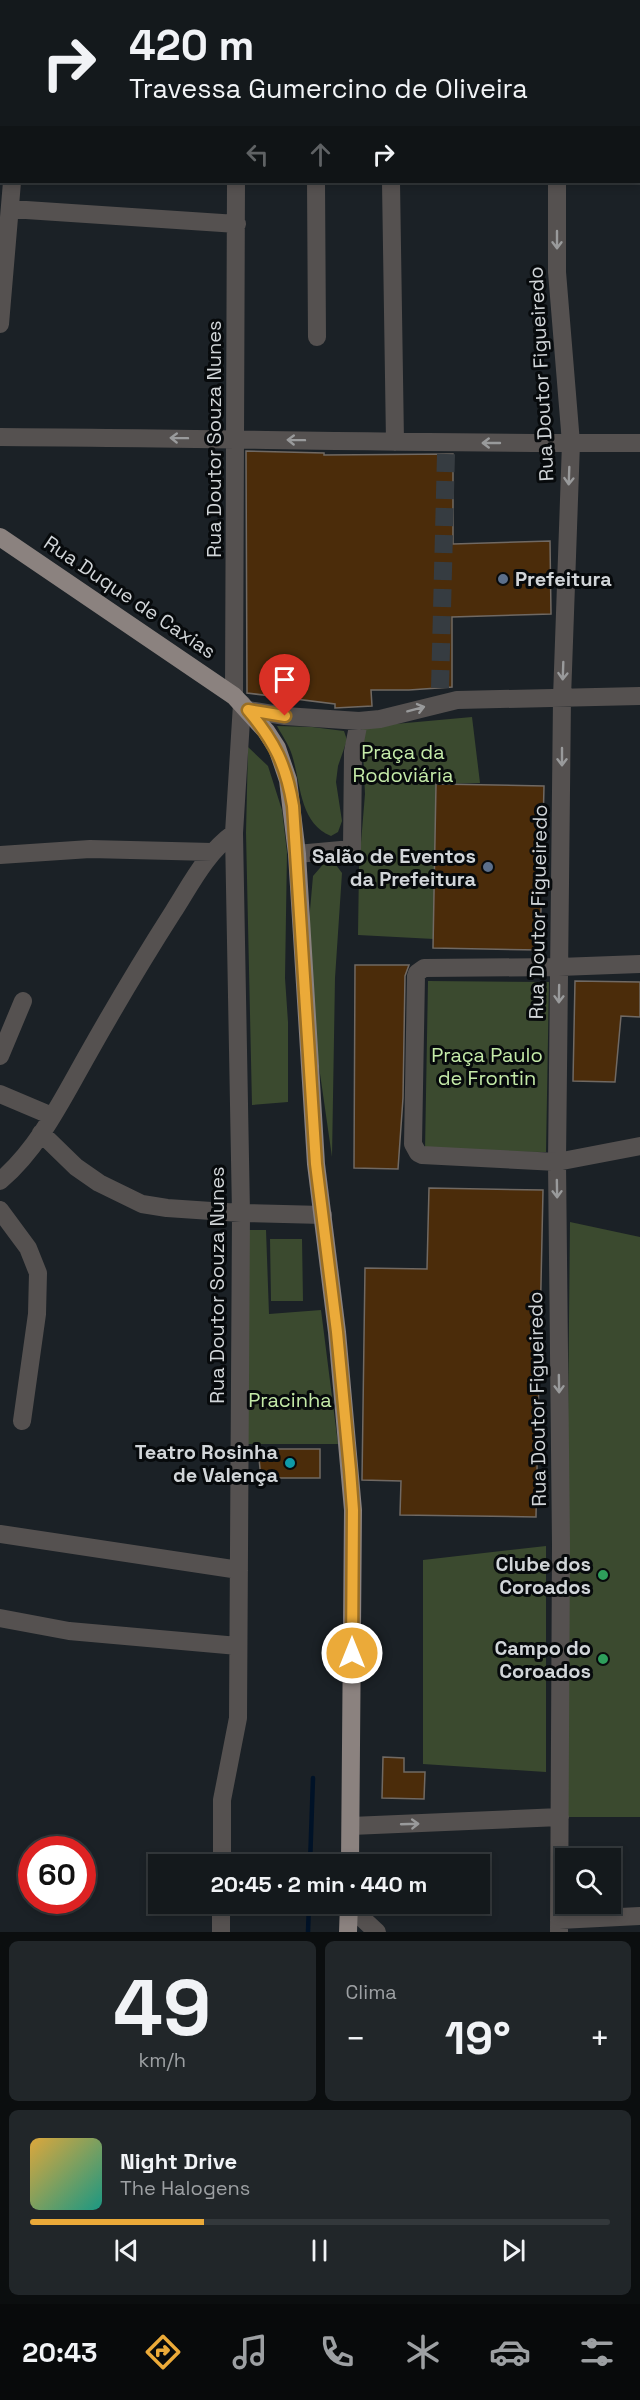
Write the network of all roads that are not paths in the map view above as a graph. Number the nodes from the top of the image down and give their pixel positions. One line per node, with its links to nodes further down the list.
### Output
1 (12, 183): 6 (street)
2 (236, 183): 7 (street, Rua Doutor Souza Nunes)
3 (316, 183): 9 (street)
4 (391, 183): 12 (street)
5 (558, 183): 13 (street, Rua Doutor Figueiredo, one-way to 13)
6 (11, 208): 7 (street); 8 (street)
7 (237, 224): 11 (street, Rua Doutor Souza Nunes)
8 (0, 324)
9 (317, 337)
10 (0, 437): 11 (street, one-way to 10)
11 (237, 439): 12 (street, one-way to 11); 18 (street, Rua Doutor Souza Nunes)
12 (395, 442): 13 (street, one-way to 12)
13 (571, 443): 14 (street); 17 (street, Rua Doutor Figueiredo, one-way to 17)
14 (640, 443)
15 (0, 537): 18 (main road, Rua Duque de Caxias)
16 (640, 696): 17 (street)
17 (562, 698): 19 (street, one-way to 17); 25 (street, Rua Doutor Figueiredo, one-way to 25)
18 (242, 703): 19 (street); 20 (street, Rua Doutor Souza Nunes); 22 (main road, Rua Duque de Caxias)
19 (358, 721): 22 (street)
20 (234, 833): 21 (street); 35 (street, Rua Doutor Souza Nunes)
21 (212, 852): 23 (street); 29 (street)
22 (297, 854): 36 (main road, Rua Duque de Caxias)
23 (0, 855)
24 (640, 964): 25 (street)
25 (559, 967): 32 (street, Rua Doutor Figueiredo, one-way to 32); 32 (street)
26 (22, 1001): 27 (street)
27 (0, 1056)
28 (0, 1094): 29 (street)
29 (52, 1116): 30 (street)
30 (41, 1133): 33 (street); 35 (street)
31 (640, 1146): 32 (street)
32 (557, 1162): 42 (street, Rua Doutor Figueiredo, one-way to 42)
33 (0, 1181)
34 (0, 1210): 37 (street)
35 (241, 1213): 36 (street); 39 (street, Rua Doutor Souza Nunes)
36 (323, 1215): 43 (main road, Rua Duque de Caxias)
37 (22, 1421)
38 (0, 1534): 39 (street)
39 (239, 1570): 41 (street, Rua Doutor Souza Nunes)
40 (0, 1618): 41 (street)
41 (238, 1646): 44 (street, Rua Doutor Souza Nunes)
42 (560, 1817): 43 (street, one-way to 42); 50 (street, Rua Doutor Figueiredo)
43 (351, 1826): 45 (main road, Rua Duque de Caxias)
44 (222, 1854)
45 (350, 1854)
46 (222, 1914): 51 (street)
47 (349, 1914): 52 (main road)
48 (358, 1914): 53 (street)
49 (640, 1916): 50 (street)
50 (559, 1926)
51 (221, 1932)
52 (348, 1932)
53 (377, 1932)

